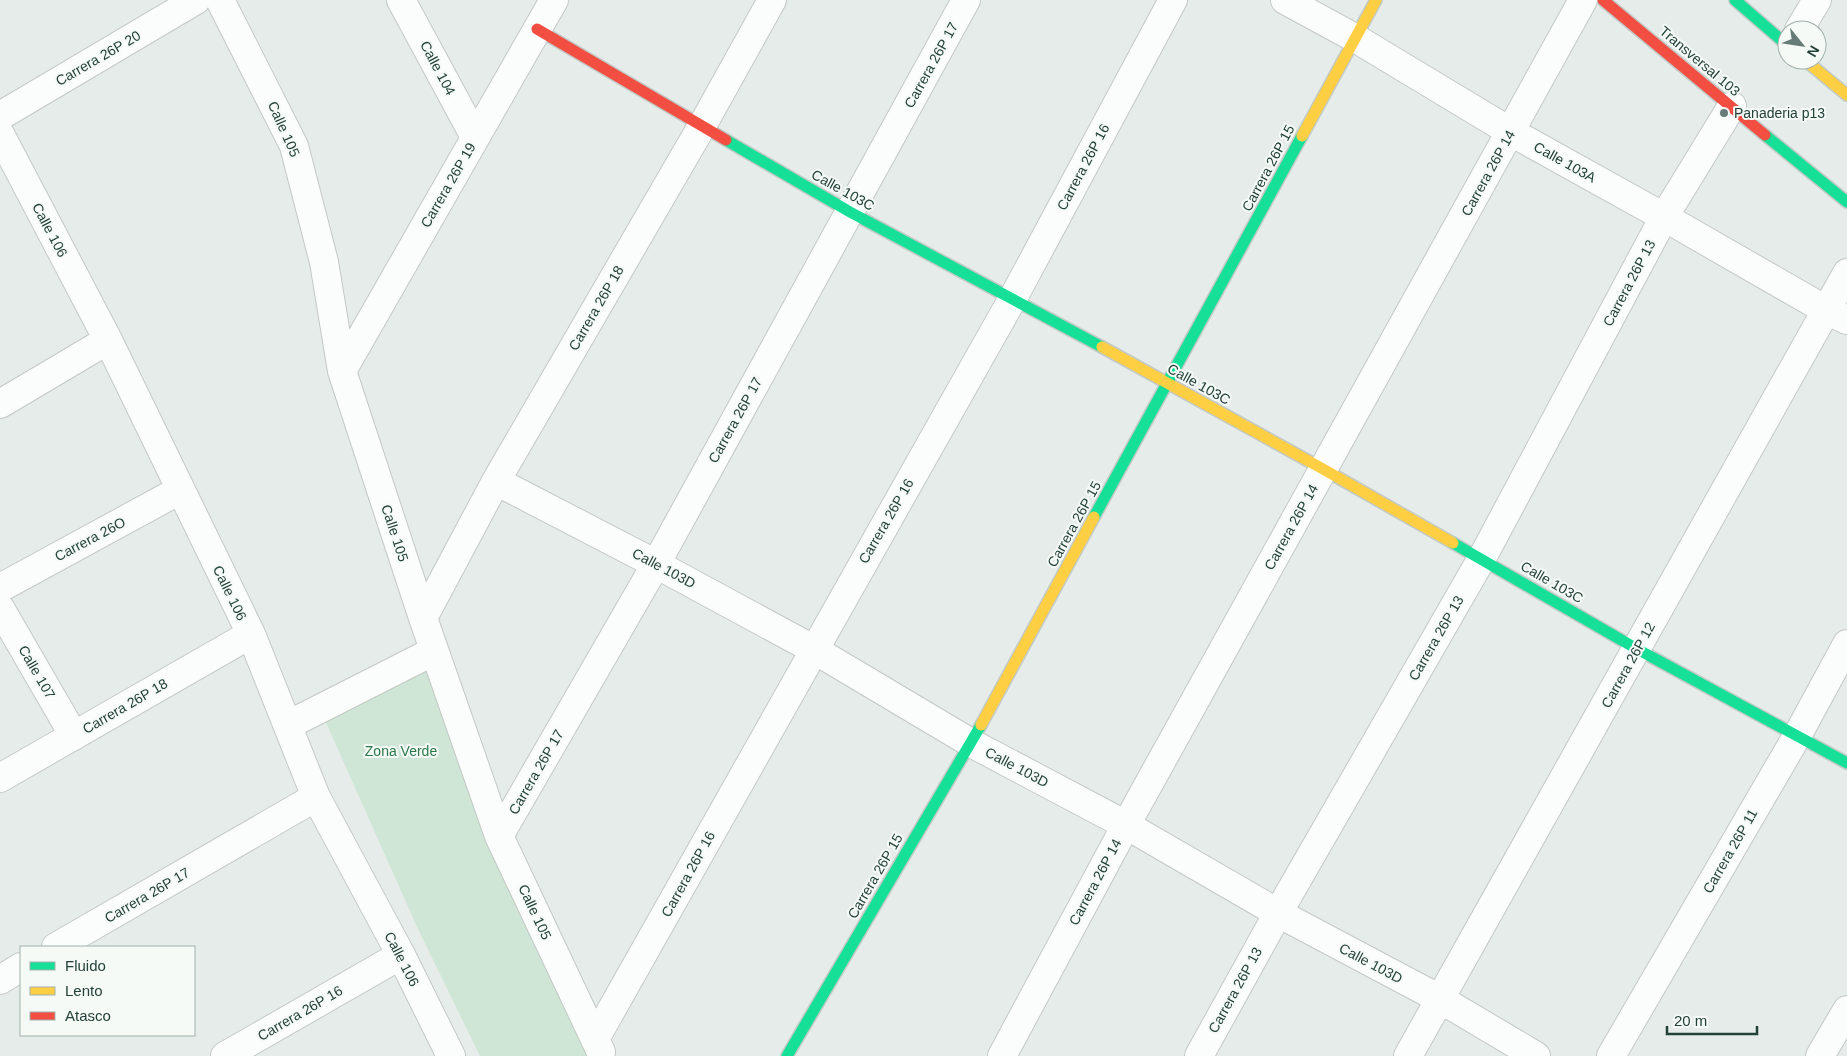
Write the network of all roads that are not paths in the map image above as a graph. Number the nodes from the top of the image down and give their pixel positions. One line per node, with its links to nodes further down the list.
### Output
1 (196, 0): 21 (street, Carrera 26P 20)
2 (220, 0): 35 (street, Calle 105)
3 (401, 0): 25 (street, Calle 104)
4 (554, 0): 15 (street, Carrera 26P 19)
5 (772, 0): 22 (street, Carrera 26P 18)
6 (966, 0): 29 (street, Carrera 26P 17)
7 (1173, 0): 32 (street, Carrera 26P 16)
8 (1285, 0): 17 (street, Calle 103A)
9 (1376, 0): 17 (street, Carrera 26P 15)
10 (1584, 0): 23 (street, Carrera 26P 14)
11 (1603, 0): 20 (street, Transversal 103)
12 (1735, 0): 16 (street)
13 (1817, 0): 14 (street)
14 (1805, 20)
15 (537, 29): 22 (street, Calle 103C); 25 (street, Carrera 26P 19)
16 (1777, 36)
17 (1355, 38): 23 (street, Calle 103A); 36 (street, Carrera 26P 15)
18 (1817, 70): 19 (street)
19 (1847, 95)
20 (1732, 106): 26 (street, Transversal 103); 30 (street, Carrera 26P 13)
21 (0, 116)
22 (702, 126): 29 (street, Calle 103C); 39 (street, Carrera 26P 18)
23 (1511, 132): 30 (street, Calle 103A); 38 (street, Carrera 26P 14)
24 (0, 134): 34 (street, Calle 106)
25 (475, 137): 35 (street, Carrera 26P 19)
26 (1831, 188): 27 (street); 28 (street, Transversal 103)
27 (1847, 193)
28 (1847, 202)
29 (850, 212): 32 (street, Calle 103C); 42 (street, Carrera 26P 17)
30 (1664, 216): 33 (street, Calle 103A); 41 (street, Carrera 26P 13)
31 (1847, 273): 33 (street, Carrera 26P 12)
32 (1013, 298): 36 (street, Calle 103C); 48 (street, Carrera 26P 16)
33 (1837, 315): 49 (street, Carrera 26P 12)
34 (108, 340): 37 (street); 40 (street, Calle 106)
35 (342, 371): 45 (street, Calle 105)
36 (1168, 384): 38 (street, Calle 103C); 54 (street, Carrera 26P 15)
37 (0, 404)
38 (1323, 469): 41 (street, Calle 103C); 58 (street, Carrera 26P 14)
39 (496, 481): 42 (street, Calle 103D); 45 (street, Carrera 26P 18)
40 (180, 490): 43 (street, Carrera 26O); 46 (street, Calle 106)
41 (1482, 558): 49 (street, Calle 103C); 60 (street, Carrera 26P 13)
42 (656, 564): 48 (street, Calle 103D); 59 (street, Carrera 26P 17)
43 (0, 588)
44 (0, 608): 52 (street, Calle 107)
45 (423, 618): 50 (street, Calle 105)
46 (250, 634): 51 (street, Calle 106); 52 (street, Carrera 26P 18)
47 (1847, 644): 53 (street, Carrera 26P 11)
48 (813, 649): 54 (street, Calle 103D); 67 (street, Carrera 26P 16)
49 (1637, 649): 53 (street, Calle 103C); 65 (street, Carrera 26P 12)
50 (434, 650): 51 (street); 59 (street, Calle 105)
51 (288, 725): 57 (street, Calle 106)
52 (74, 736): 56 (street, Carrera 26P 18)
53 (1797, 736): 55 (street, Calle 103C); 75 (street, Carrera 26P 11)
54 (971, 743): 58 (street, Calle 103D); 70 (street, Carrera 26P 15)
55 (1847, 763)
56 (0, 778)
57 (316, 797): 61 (street, Carrera 26P 17); 62 (street, Calle 106)
58 (1126, 825): 60 (street, Calle 103D); 71 (street, Carrera 26P 14)
59 (499, 836): 67 (street, Calle 105)
60 (1278, 913): 65 (street, Calle 103D); 72 (street, Carrera 26P 13)
61 (58, 946)
62 (401, 955): 68 (street, Carrera 26P 16); 69 (street, Calle 106)
63 (20, 968): 64 (street)
64 (0, 980)
65 (1440, 999): 73 (street, Carrera 26P 12); 74 (street, Calle 103D)
66 (1847, 1010): 76 (street)
67 (599, 1047)
68 (225, 1056)
69 (451, 1056)
70 (787, 1056)
71 (1002, 1056)
72 (1199, 1056)
73 (1408, 1056)
74 (1536, 1056)
75 (1611, 1056)
76 (1820, 1056)

